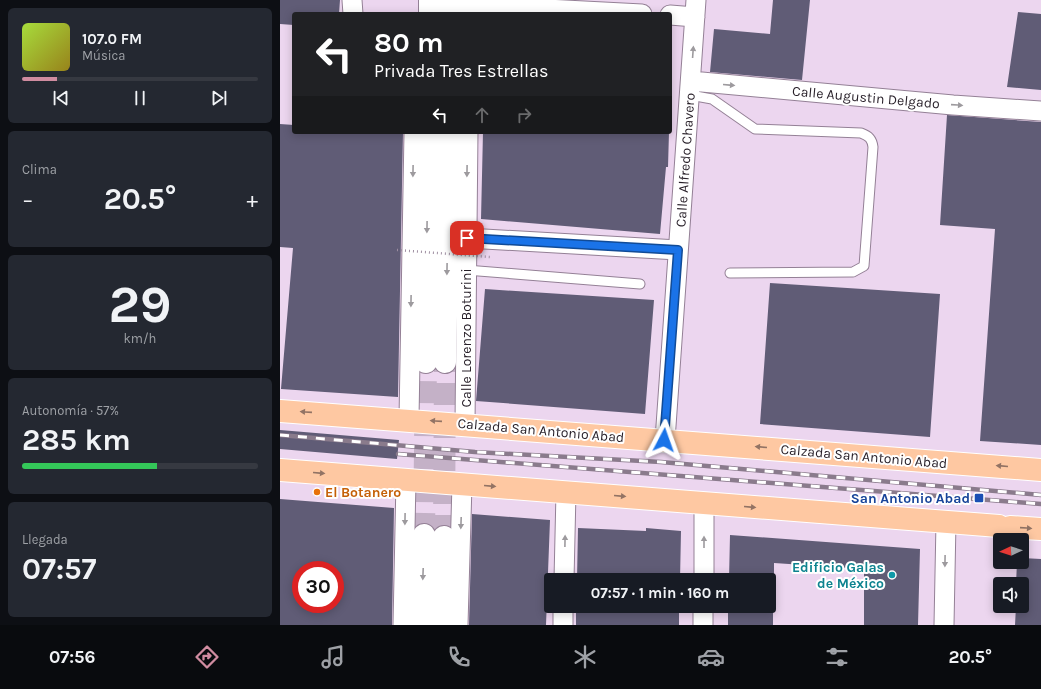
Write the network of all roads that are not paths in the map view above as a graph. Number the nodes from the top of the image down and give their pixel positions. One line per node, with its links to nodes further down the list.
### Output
1 (352, 0): 5 (street)
2 (430, 0): 6 (main road)
3 (464, 8): 7 (street)
4 (695, 8): 8 (street); 9 (street, Calle Alfredo Chavero, one-way to 4)
5 (353, 12)
6 (430, 12)
7 (583, 12)
8 (672, 15)
9 (690, 88): 10 (street, Calle Augustin Delgado, one-way to 10); 16 (street, Calle Alfredo Chavero); 18 (lane)
10 (1041, 111)
11 (414, 134): 21 (street, one-way to 21)
12 (428, 134): 13 (main road, Calle Lorenzo Boturini)
13 (450, 134)
14 (468, 134): 15 (street, Calle Lorenzo Boturini, one-way to 15)
15 (467, 238): 16 (street); 17 (street, Calle Lorenzo Boturini)
16 (678, 250): 23 (street, Calle Alfredo Chavero)
17 (466, 270): 19 (lane); 22 (street, Calle Lorenzo Boturini)
18 (730, 273)
19 (640, 284)
20 (280, 411): 21 (highway, Calzada San Antonio Abad, one-way to 20)
21 (409, 419): 22 (highway, Calzada San Antonio Abad, one-way to 21)
22 (465, 424): 23 (highway, Calzada San Antonio Abad)
23 (664, 440): 25 (highway, Calzada San Antonio Abad, one-way to 23)
24 (280, 470): 26 (highway, one-way to 26)
25 (1041, 470)
26 (406, 480): 27 (highway); 36 (street, one-way to 36)
27 (462, 484): 28 (highway, one-way to 28); 39 (street, one-way to 39)
28 (566, 492): 29 (highway, one-way to 29); 32 (street, one-way to 28)
29 (704, 503): 30 (highway, one-way to 30); 33 (street, one-way to 29)
30 (946, 522): 31 (highway, one-way to 31); 42 (street, one-way to 42)
31 (1041, 529)
32 (564, 573)
33 (704, 573)
34 (563, 613): 40 (street)
35 (703, 613): 41 (street)
36 (403, 625)
37 (422, 625): 38 (main road, one-way to 37)
38 (441, 625)
39 (458, 625)
40 (563, 625)
41 (703, 625)
42 (944, 625)

